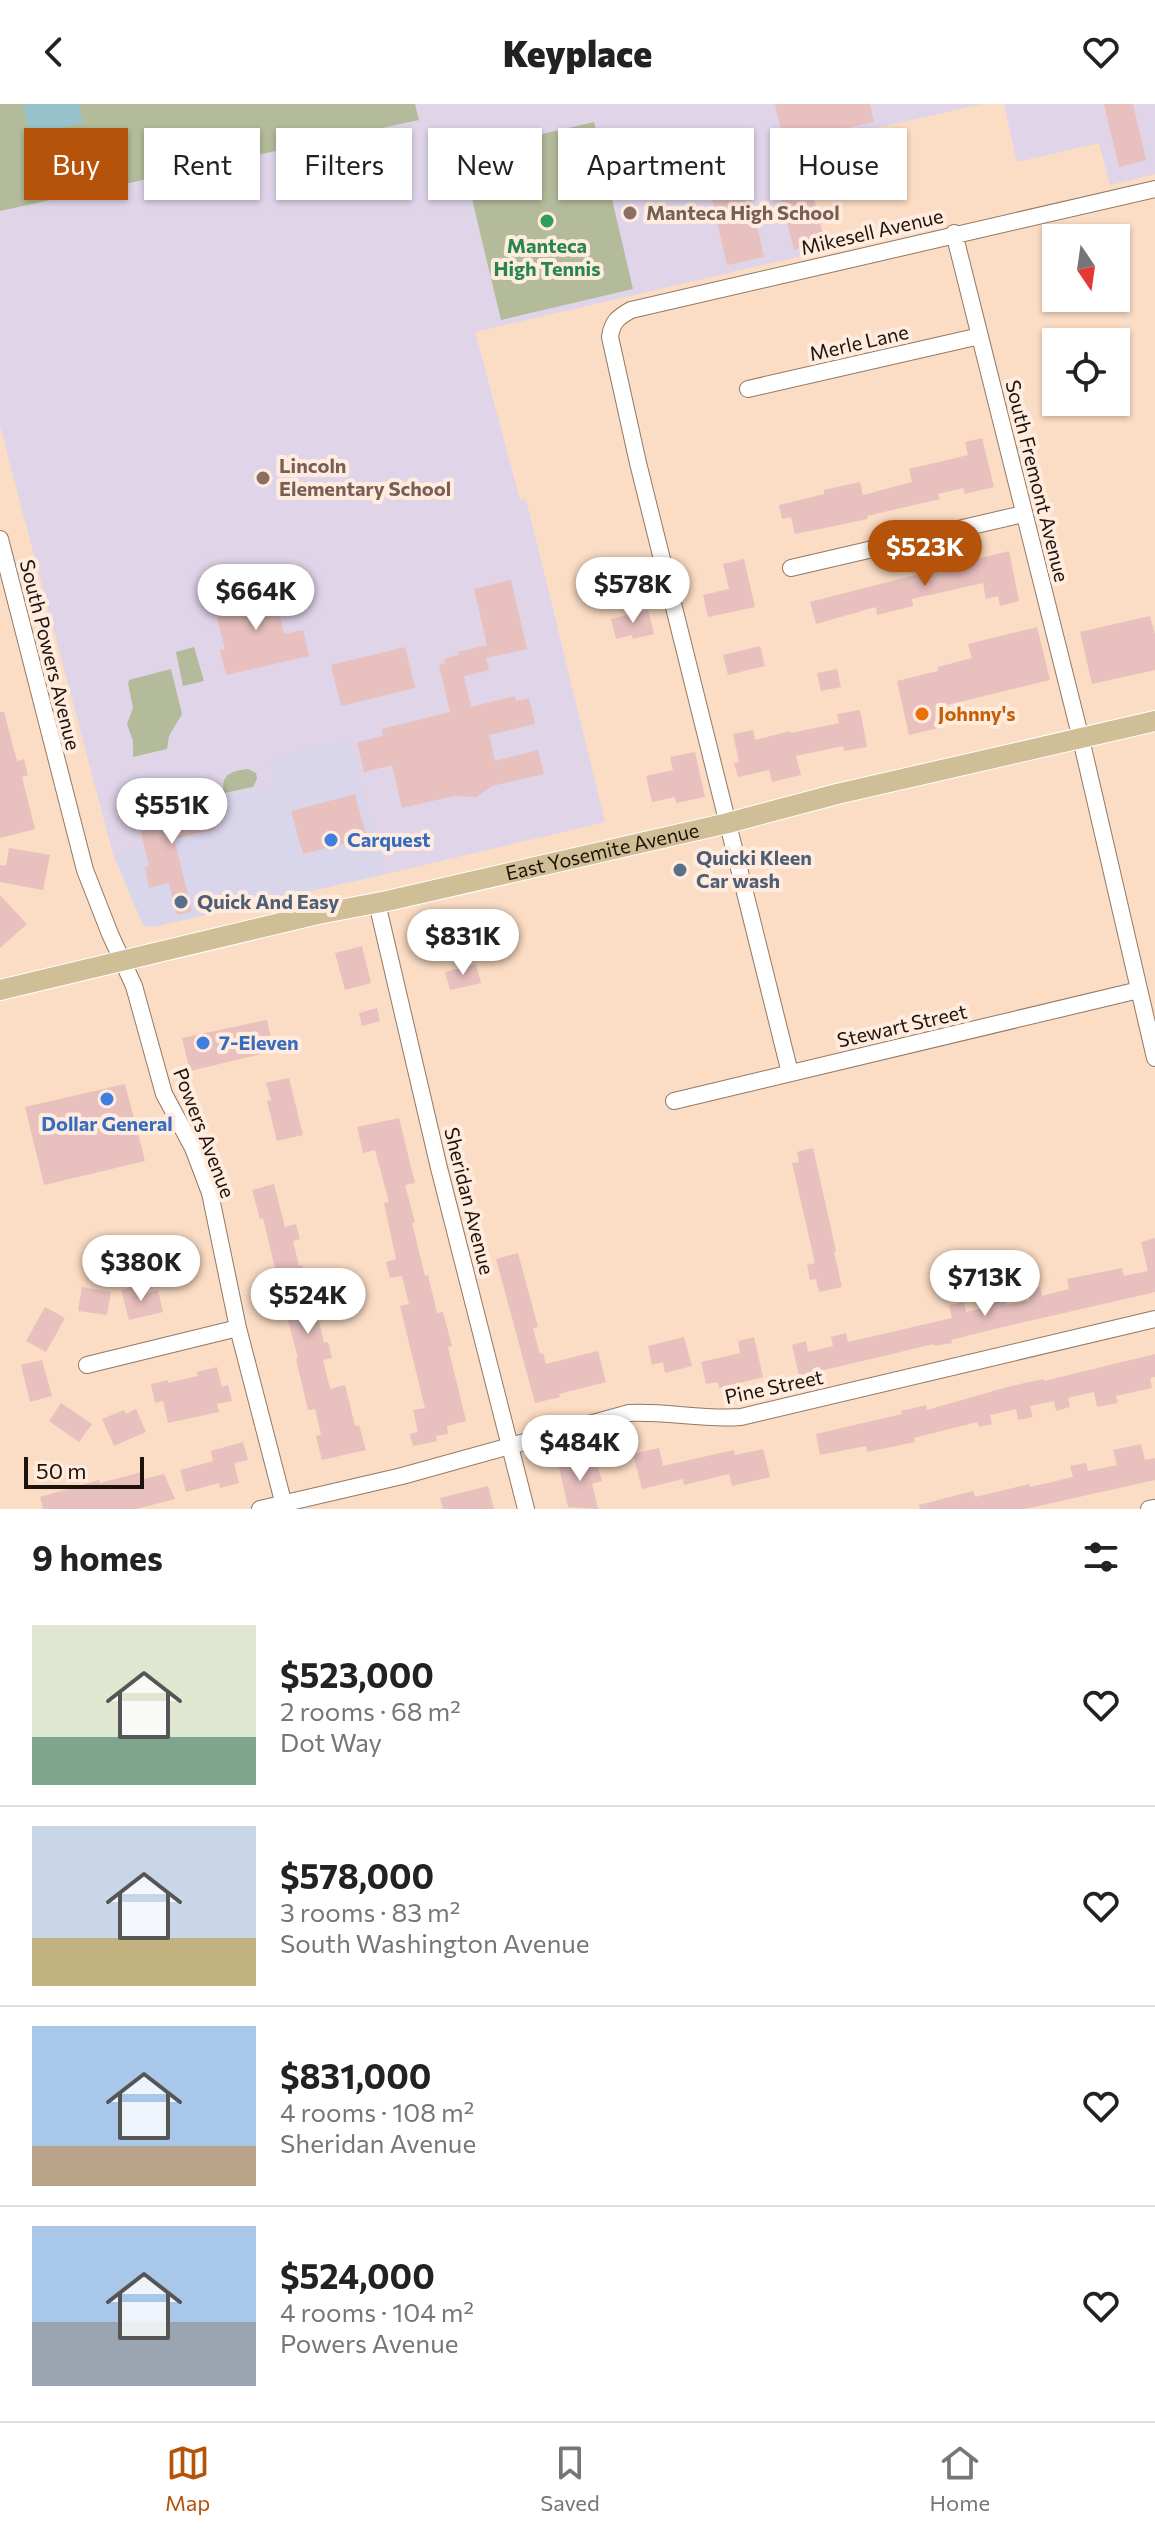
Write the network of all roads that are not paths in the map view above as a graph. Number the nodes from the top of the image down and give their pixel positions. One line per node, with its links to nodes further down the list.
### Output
1 (1155, 189): 2 (street, Mikesell Avenue)
2 (954, 233): 3 (street, South Fremont Avenue); 10 (street, Mikesell Avenue)
3 (980, 336): 4 (street, Merle Lane); 5 (street, South Fremont Avenue)
4 (748, 389)
5 (1023, 514): 7 (street); 9 (street, South Fremont Avenue)
6 (0, 539): 12 (street, South Powers Avenue)
7 (791, 568)
8 (1155, 721): 9 (main road, East Yosemite Avenue)
9 (1081, 739): 10 (main road, East Yosemite Avenue); 14 (street, South Fremont Avenue)
10 (728, 823): 11 (main road, East Yosemite Avenue); 16 (street, Mikesell Avenue)
11 (377, 903): 12 (main road, East Yosemite Avenue); 21 (street, Sheridan Avenue)
12 (123, 961): 13 (main road, East Yosemite Avenue); 19 (street, Powers Avenue)
13 (0, 990)
14 (1139, 990): 15 (street, South Fremont Avenue); 16 (street, Stewart Street)
15 (1155, 1058)
16 (790, 1073): 17 (street, Stewart Street)
17 (674, 1101)
18 (1155, 1319): 21 (street, Pine Street)
19 (238, 1328): 20 (street); 22 (street, Powers Avenue)
20 (87, 1365)
21 (511, 1446): 22 (street, Pine Street); 24 (street, Sheridan Avenue)
22 (284, 1506): 23 (street, Pine Street)
23 (260, 1509)
24 (526, 1509)

